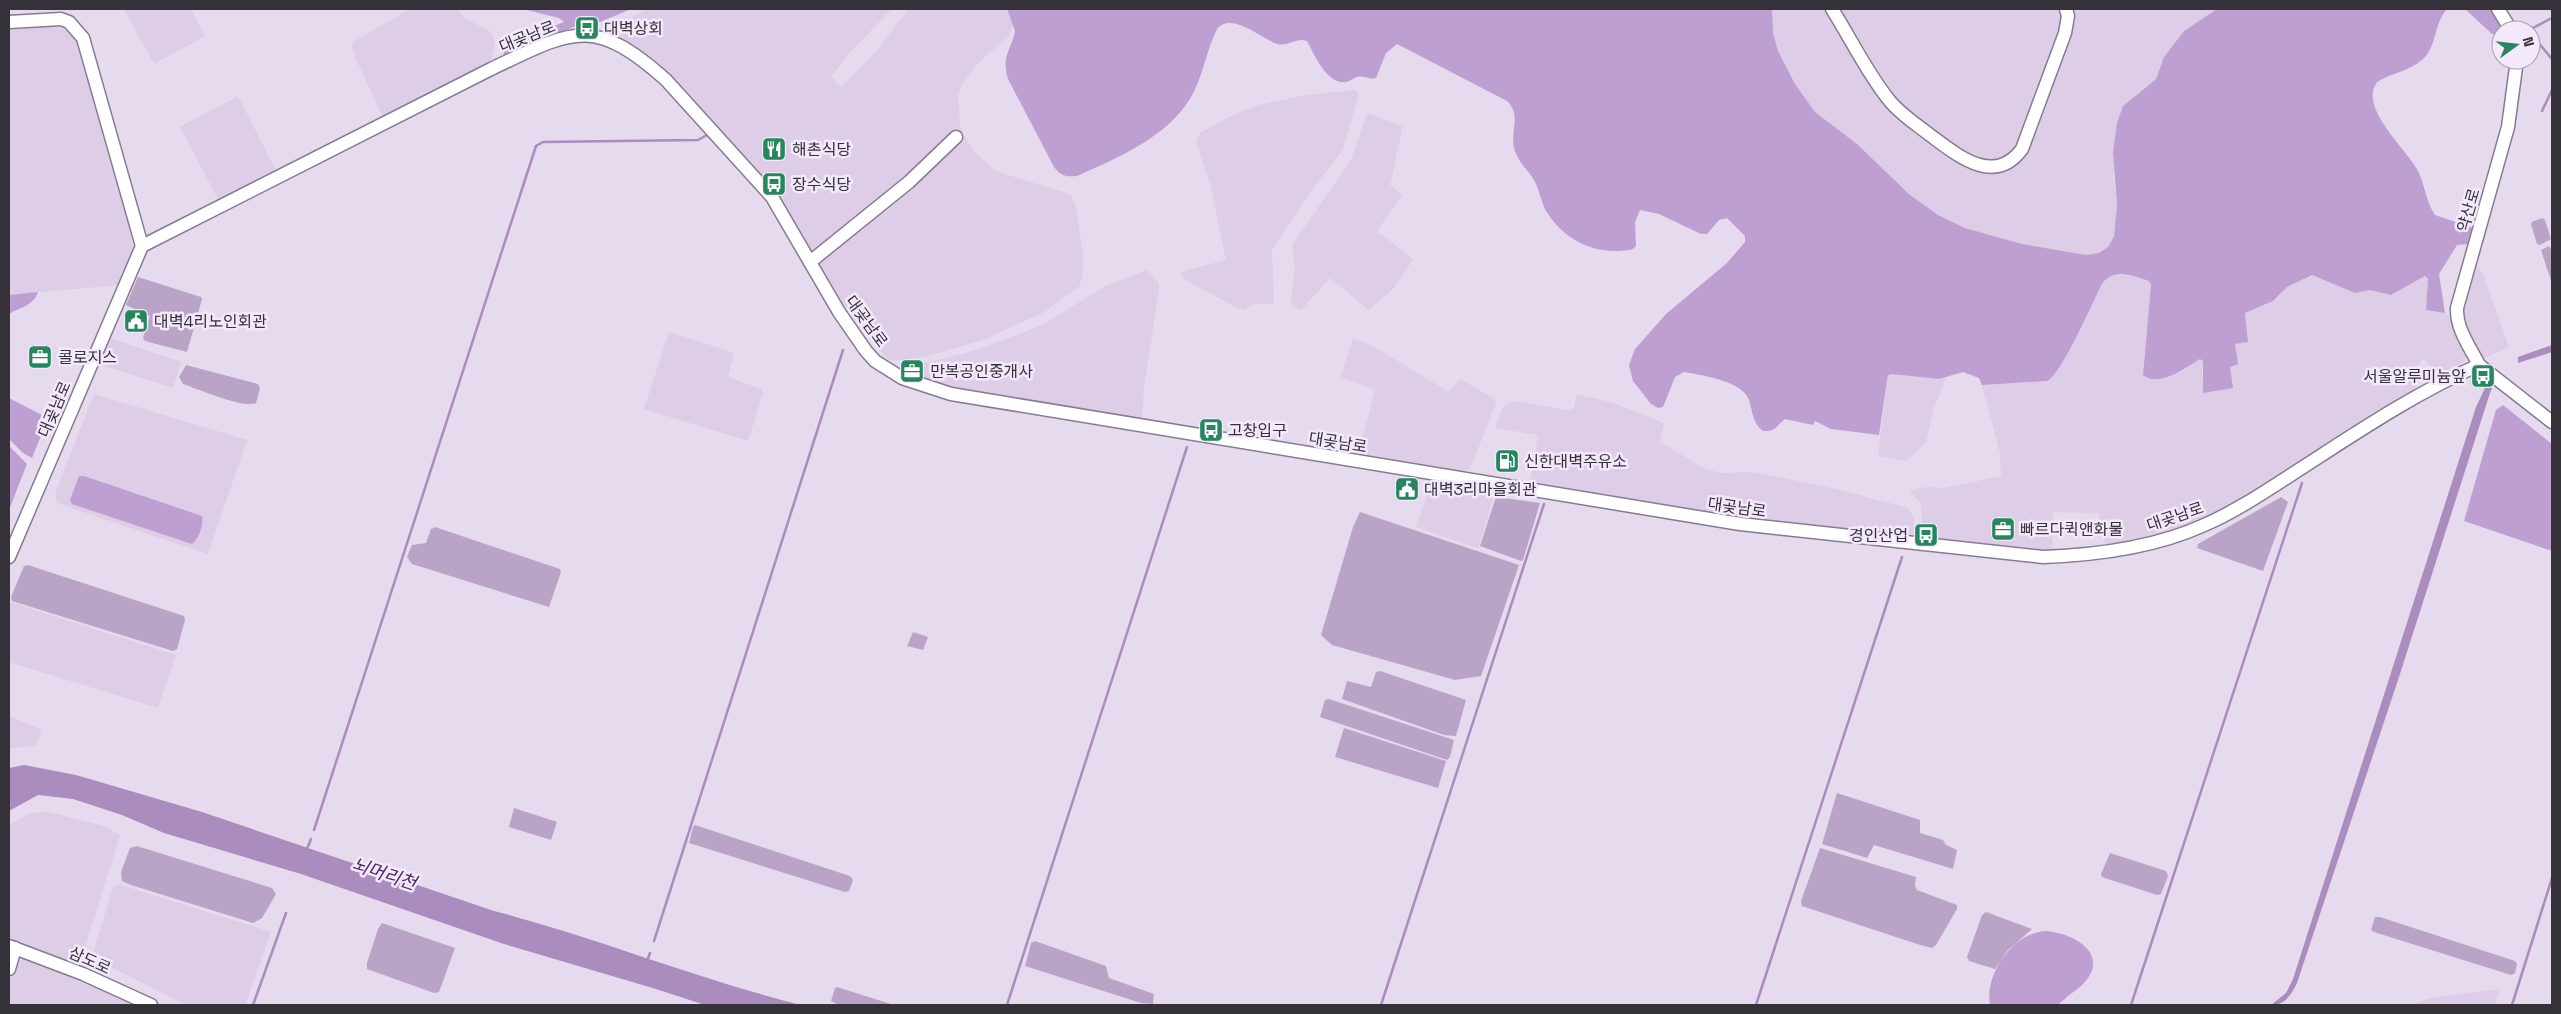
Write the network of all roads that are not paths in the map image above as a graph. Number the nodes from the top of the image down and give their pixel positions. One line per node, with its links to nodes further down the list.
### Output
1 (1832, 9): 2 (street)
2 (2066, 9)
3 (2498, 9): 4 (street)
4 (2505, 20)
5 (9, 22): 8 (street)
6 (2516, 70): 10 (street, 약산로)
7 (956, 137): 9 (street)
8 (142, 246): 9 (street, 대곶남로); 12 (street, 대곶남로)
9 (810, 262): 10 (street, 대곶남로)
10 (2479, 364): 11 (street)
11 (2552, 422)
12 (9, 557)
13 (12, 947): 14 (street, 삼도로); 15 (street, 삼도로)
14 (9, 969)
15 (150, 1005)

